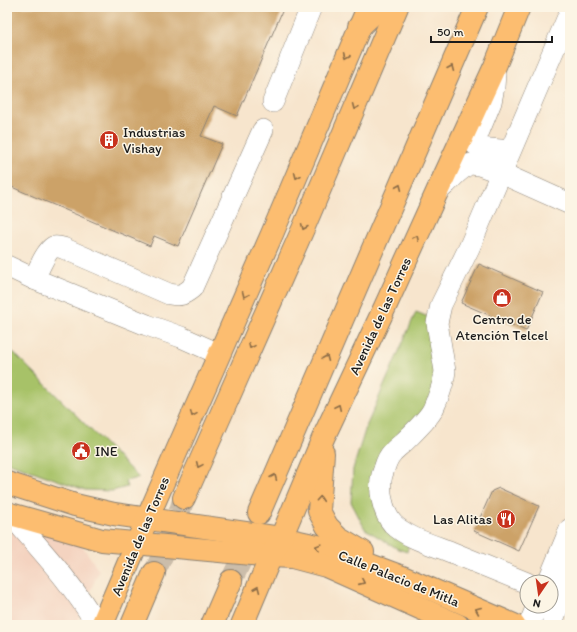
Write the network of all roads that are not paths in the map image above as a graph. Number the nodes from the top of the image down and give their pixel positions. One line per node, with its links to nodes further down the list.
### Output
1 (311, 7): 10 (lane)
2 (368, 7): 8 (main road, Avenida de las Torres)
3 (380, 7): 8 (main road)
4 (397, 7): 21 (main road, Avenida de las Torres, one-way to 21)
5 (477, 7): 23 (main road, one-way to 5)
6 (519, 7): 9 (main road, Avenida de las Torres)
7 (570, 12): 12 (lane)
8 (359, 27): 18 (main road, Avenida de las Torres, one-way to 18)
9 (495, 66): 12 (lane); 14 (main road, Avenida de las Torres)
10 (272, 102)
11 (263, 130): 17 (lane)
12 (510, 151): 13 (lane)
13 (501, 173): 14 (lane); 15 (lane); 33 (lane)
14 (437, 192): 19 (main road, Avenida de las Torres, one-way to 14)
15 (570, 204)
16 (7, 266): 17 (lane)
17 (34, 279): 18 (lane)
18 (219, 354): 24 (main road, Avenida de las Torres, one-way to 24)
19 (324, 436): 27 (main road, Avenida de las Torres); 32 (main road, one-way to 19)
20 (7, 483): 24 (main road)
21 (184, 498)
22 (8, 513): 26 (main road); 38 (lane)
23 (259, 513)
24 (147, 518): 26 (main road, Avenida de las Torres); 27 (main road)
25 (570, 529): 30 (lane)
26 (137, 543): 27 (main road); 39 (main road, Avenida de las Torres)
27 (276, 547): 32 (main road, Calle Palacio de Mitla, one-way to 27); 42 (main road, Avenida de las Torres, one-way to 27); 43 (main road, Calle Palacio de Mitla, one-way to 43)
28 (570, 553): 35 (lane)
29 (154, 573): 40 (main road, Avenida de las Torres)
30 (551, 574)
31 (570, 576): 36 (lane)
32 (405, 578): 44 (main road, Calle Palacio de Mitla, one-way to 32)
33 (519, 580)
34 (231, 581): 41 (main road)
35 (559, 590)
36 (559, 599)
37 (534, 614): 45 (lane)
38 (97, 625)
39 (102, 625)
40 (132, 625)
41 (212, 625)
42 (242, 625)
43 (458, 625)
44 (514, 625)
45 (529, 625)

